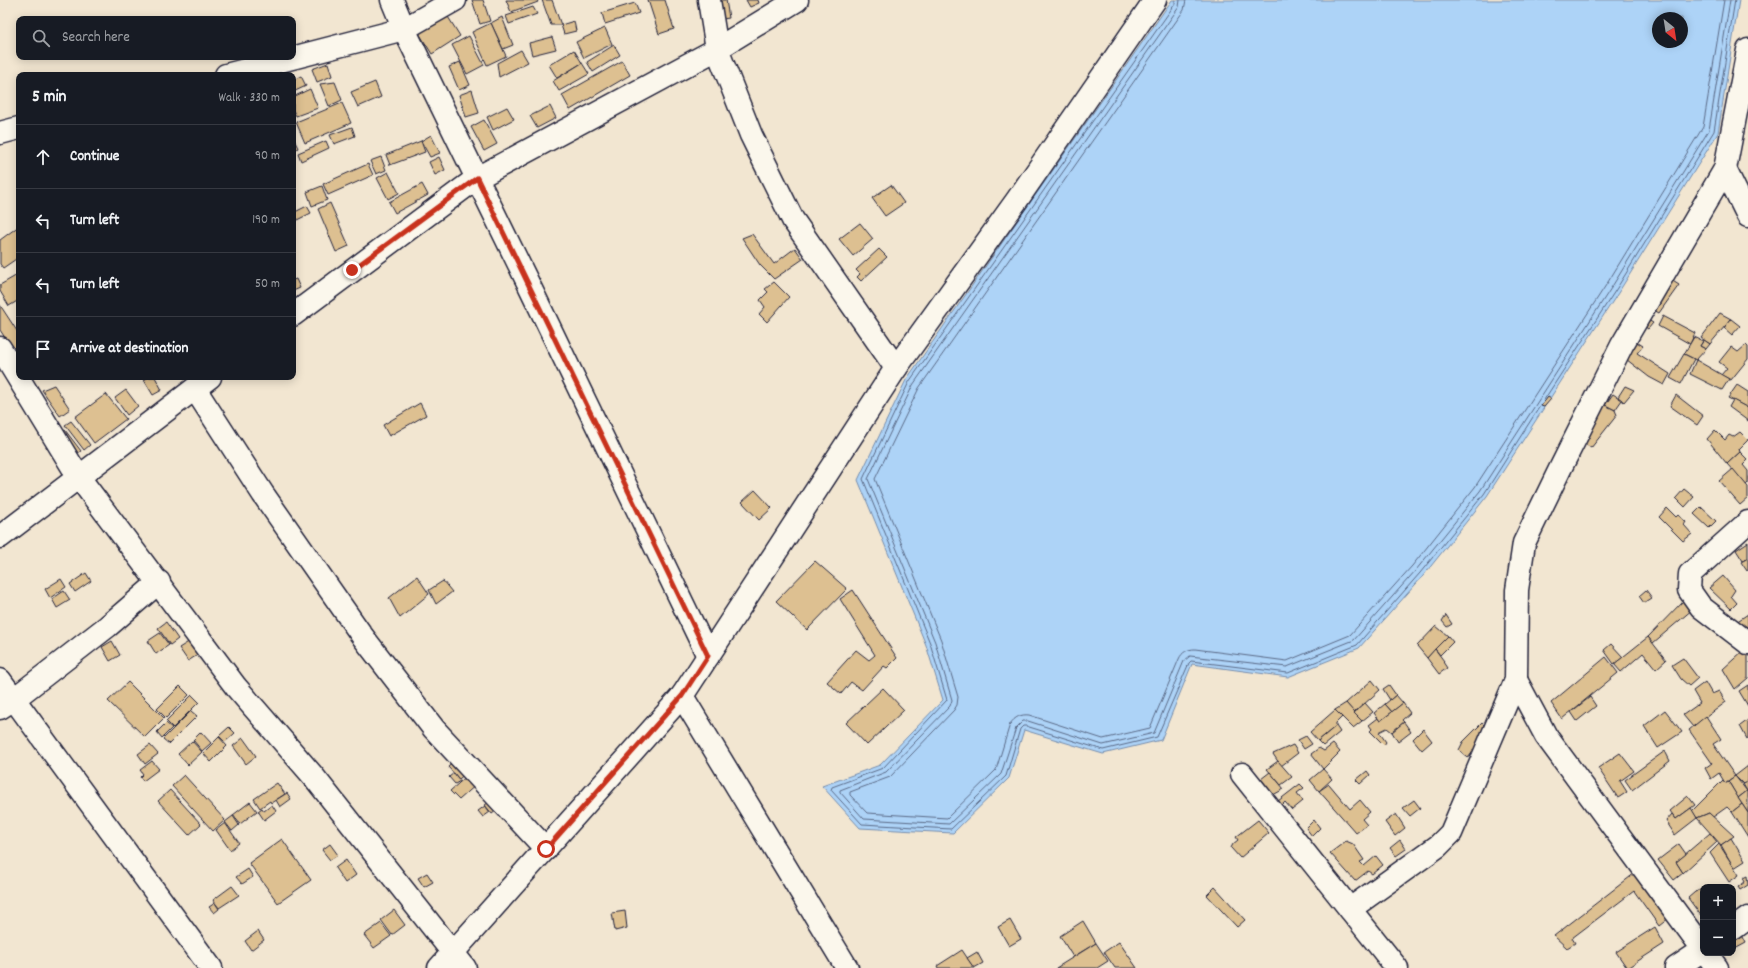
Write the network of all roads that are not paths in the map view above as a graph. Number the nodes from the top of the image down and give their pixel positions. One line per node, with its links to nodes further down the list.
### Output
1 (392, 0): 6 (street)
2 (455, 0): 6 (street)
3 (709, 0): 7 (street)
4 (797, 0): 7 (street)
5 (1155, 0): 19 (street)
6 (404, 29): 9 (street); 15 (street)
7 (717, 49): 15 (street); 19 (street)
8 (1748, 50): 14 (street)
9 (296, 57)
10 (284, 60): 11 (street)
11 (238, 72)
12 (16, 129): 13 (street)
13 (0, 133)
14 (1725, 169): 16 (street); 30 (street)
15 (477, 178): 17 (street); 28 (street)
16 (1748, 216)
17 (296, 313)
18 (0, 348): 20 (street)
19 (896, 368): 28 (street)
20 (16, 374)
21 (20, 380): 23 (street)
22 (205, 380): 23 (street); 34 (street)
23 (78, 476): 25 (street); 26 (street)
24 (1748, 522): 27 (street)
25 (0, 537)
26 (159, 582): 32 (street); 41 (street)
27 (1748, 643)
28 (708, 656): 31 (street)
29 (0, 680): 32 (street)
30 (1516, 680): 35 (street); 38 (street)
31 (682, 696): 34 (street); 44 (street)
32 (7, 704): 42 (street)
33 (1242, 774): 35 (street)
34 (546, 849): 41 (street)
35 (1350, 909): 45 (street)
36 (1748, 918): 37 (street)
37 (1736, 926)
38 (1700, 945)
39 (1700, 951): 46 (street)
40 (1708, 956): 47 (street)
41 (459, 960): 43 (street)
42 (211, 968)
43 (439, 968)
44 (847, 968)
45 (1397, 968)
46 (1676, 968)
47 (1717, 968)

